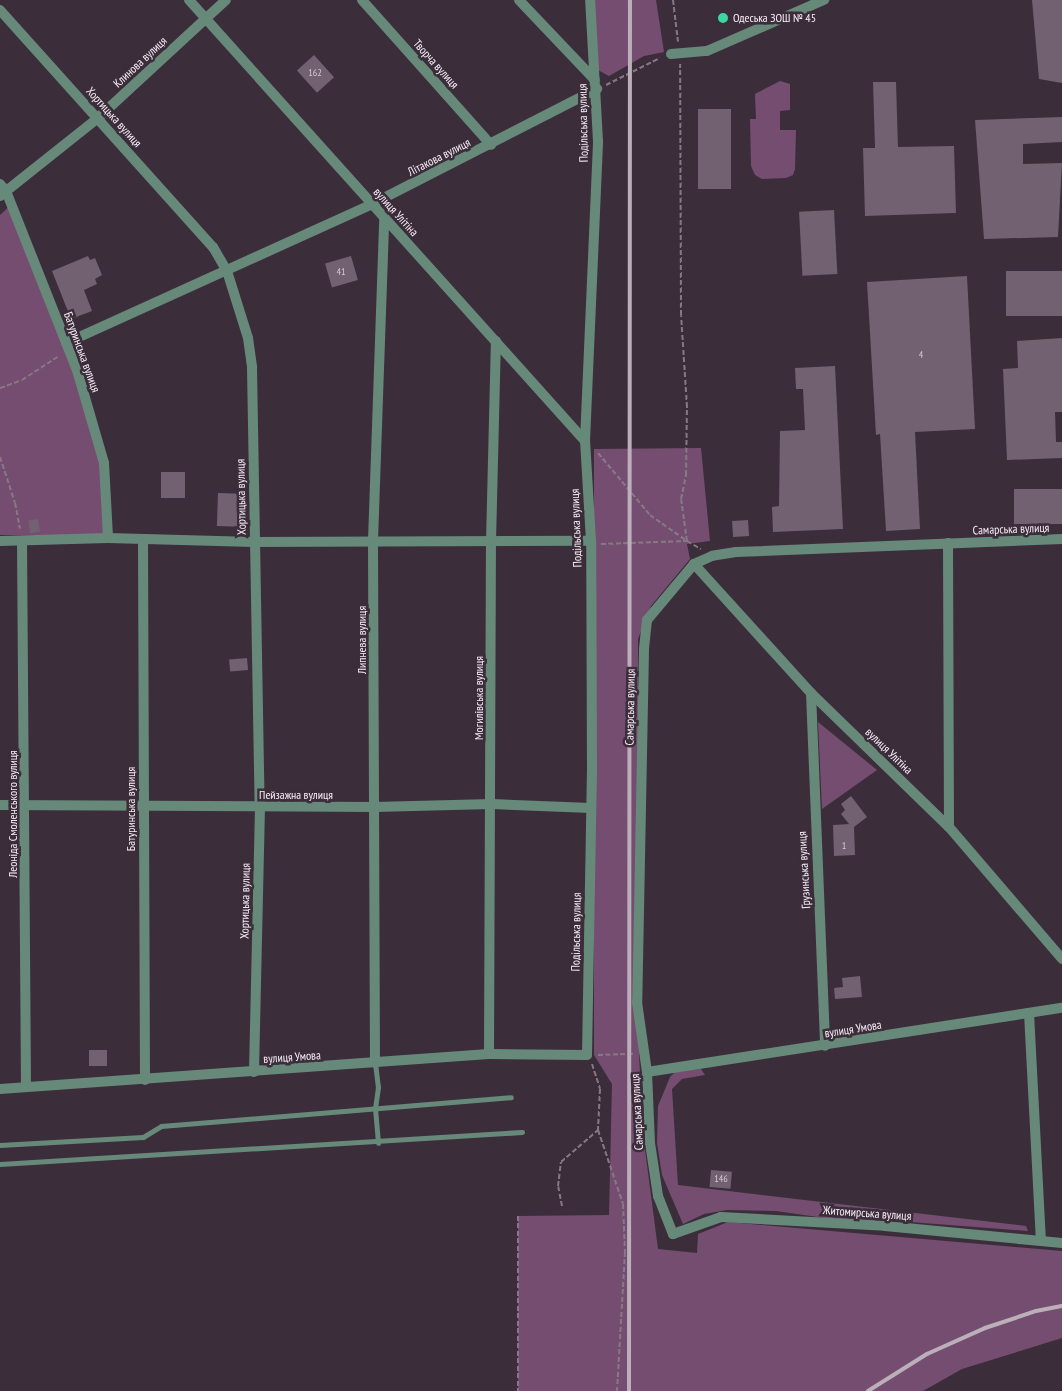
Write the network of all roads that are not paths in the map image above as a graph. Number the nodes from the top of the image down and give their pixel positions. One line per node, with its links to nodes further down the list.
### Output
1 (189, 0): 8 (street, вулиця Улітіна)
2 (226, 0): 8 (street, Клинова вулиця)
3 (362, 0): 12 (street, Творча вулиця)
4 (519, 0): 10 (street)
5 (590, 0): 10 (street, Подільська вулиця)
6 (824, 0): 9 (street)
7 (0, 10): 11 (street, Хортицька вулиця)
8 (206, 19): 11 (street, Клинова вулиця); 14 (street, вулиця Улітіна)
9 (675, 54)
10 (596, 85): 12 (street, Літакова вулиця); 19 (street, Подільська вулиця)
11 (98, 118): 13 (street, Клинова вулиця); 16 (street, Хортицька вулиця)
12 (491, 144): 14 (street, Літакова вулиця)
13 (2, 190): 18 (street, Батуринська вулиця)
14 (372, 204): 15 (street, вулиця Улітіна); 16 (street, Літакова вулиця)
15 (384, 218): 17 (street, вулиця Улітіна); 25 (street, Липнева вулиця)
16 (227, 271): 18 (street, Літакова вулиця); 27 (street, Хортицька вулиця)
17 (496, 341): 19 (street, вулиця Улітіна); 28 (street, Могилівська вулиця)
18 (68, 346): 20 (street, Батуринська вулиця)
19 (585, 441): 26 (street, Подільська вулиця)
20 (108, 538): 21 (street); 24 (street)
21 (143, 539): 27 (street); 33 (street, Батуринська вулиця)
22 (1062, 539): 29 (street, Самарська вулиця)
23 (0, 541): 24 (street)
24 (22, 541): 32 (street, Леоніда Смоленського вулиця)
25 (373, 541): 27 (street); 28 (street); 37 (street, Липнева вулиця)
26 (591, 541): 28 (street); 38 (street, Подільська вулиця)
27 (254, 542): 36 (street, Хортицька вулиця)
28 (491, 542): 34 (street, Могилівська вулиця)
29 (948, 543): 30 (street, Самарська вулиця); 39 (street)
30 (694, 564): 31 (street, вулиця Улітіна); 48 (street, Самарська вулиця)
31 (811, 693): 39 (street, вулиця Улітіна); 43 (street, Грузинська вулиця)
32 (25, 804): 33 (street, Пейзажна вулиця); 35 (street, Пейзажна вулиця); 50 (street, Леоніда Смоленського вулиця)
33 (144, 804): 36 (street, Пейзажна вулиця); 49 (street, Батуринська вулиця)
34 (492, 804): 37 (street, Пейзажна вулиця); 38 (street, Пейзажна вулиця); 44 (street, Могилівська вулиця)
35 (0, 805)
36 (260, 807): 37 (street, Пейзажна вулиця); 47 (street, Хортицька вулиця)
37 (374, 807): 46 (street, Липнева вулиця)
38 (591, 808): 45 (street, Подільська вулиця)
39 (949, 827): 40 (street, вулиця Улітіна)
40 (1062, 959)
41 (1062, 1008): 42 (street, вулиця Умова)
42 (1029, 1013): 43 (street, вулиця Умова); 59 (street)
43 (826, 1046): 48 (street, вулиця Умова)
44 (489, 1054): 45 (street, вулиця Умова); 46 (street, вулиця Умова)
45 (587, 1055)
46 (374, 1063): 47 (street, вулиця Умова); 53 (lane)
47 (254, 1072): 49 (street, вулиця Умова)
48 (647, 1072): 58 (street, Самарська вулиця)
49 (145, 1080): 50 (street, вулиця Умова)
50 (26, 1086): 51 (street, вулиця Умова)
51 (0, 1089)
52 (511, 1097): 53 (lane)
53 (375, 1108): 55 (lane); 56 (lane)
54 (522, 1132): 55 (lane)
55 (378, 1143): 57 (lane)
56 (0, 1145)
57 (0, 1164)
58 (673, 1234): 59 (street, Житомирська вулиця)
59 (1041, 1242): 60 (street, Житомирська вулиця)
60 (1062, 1243)

